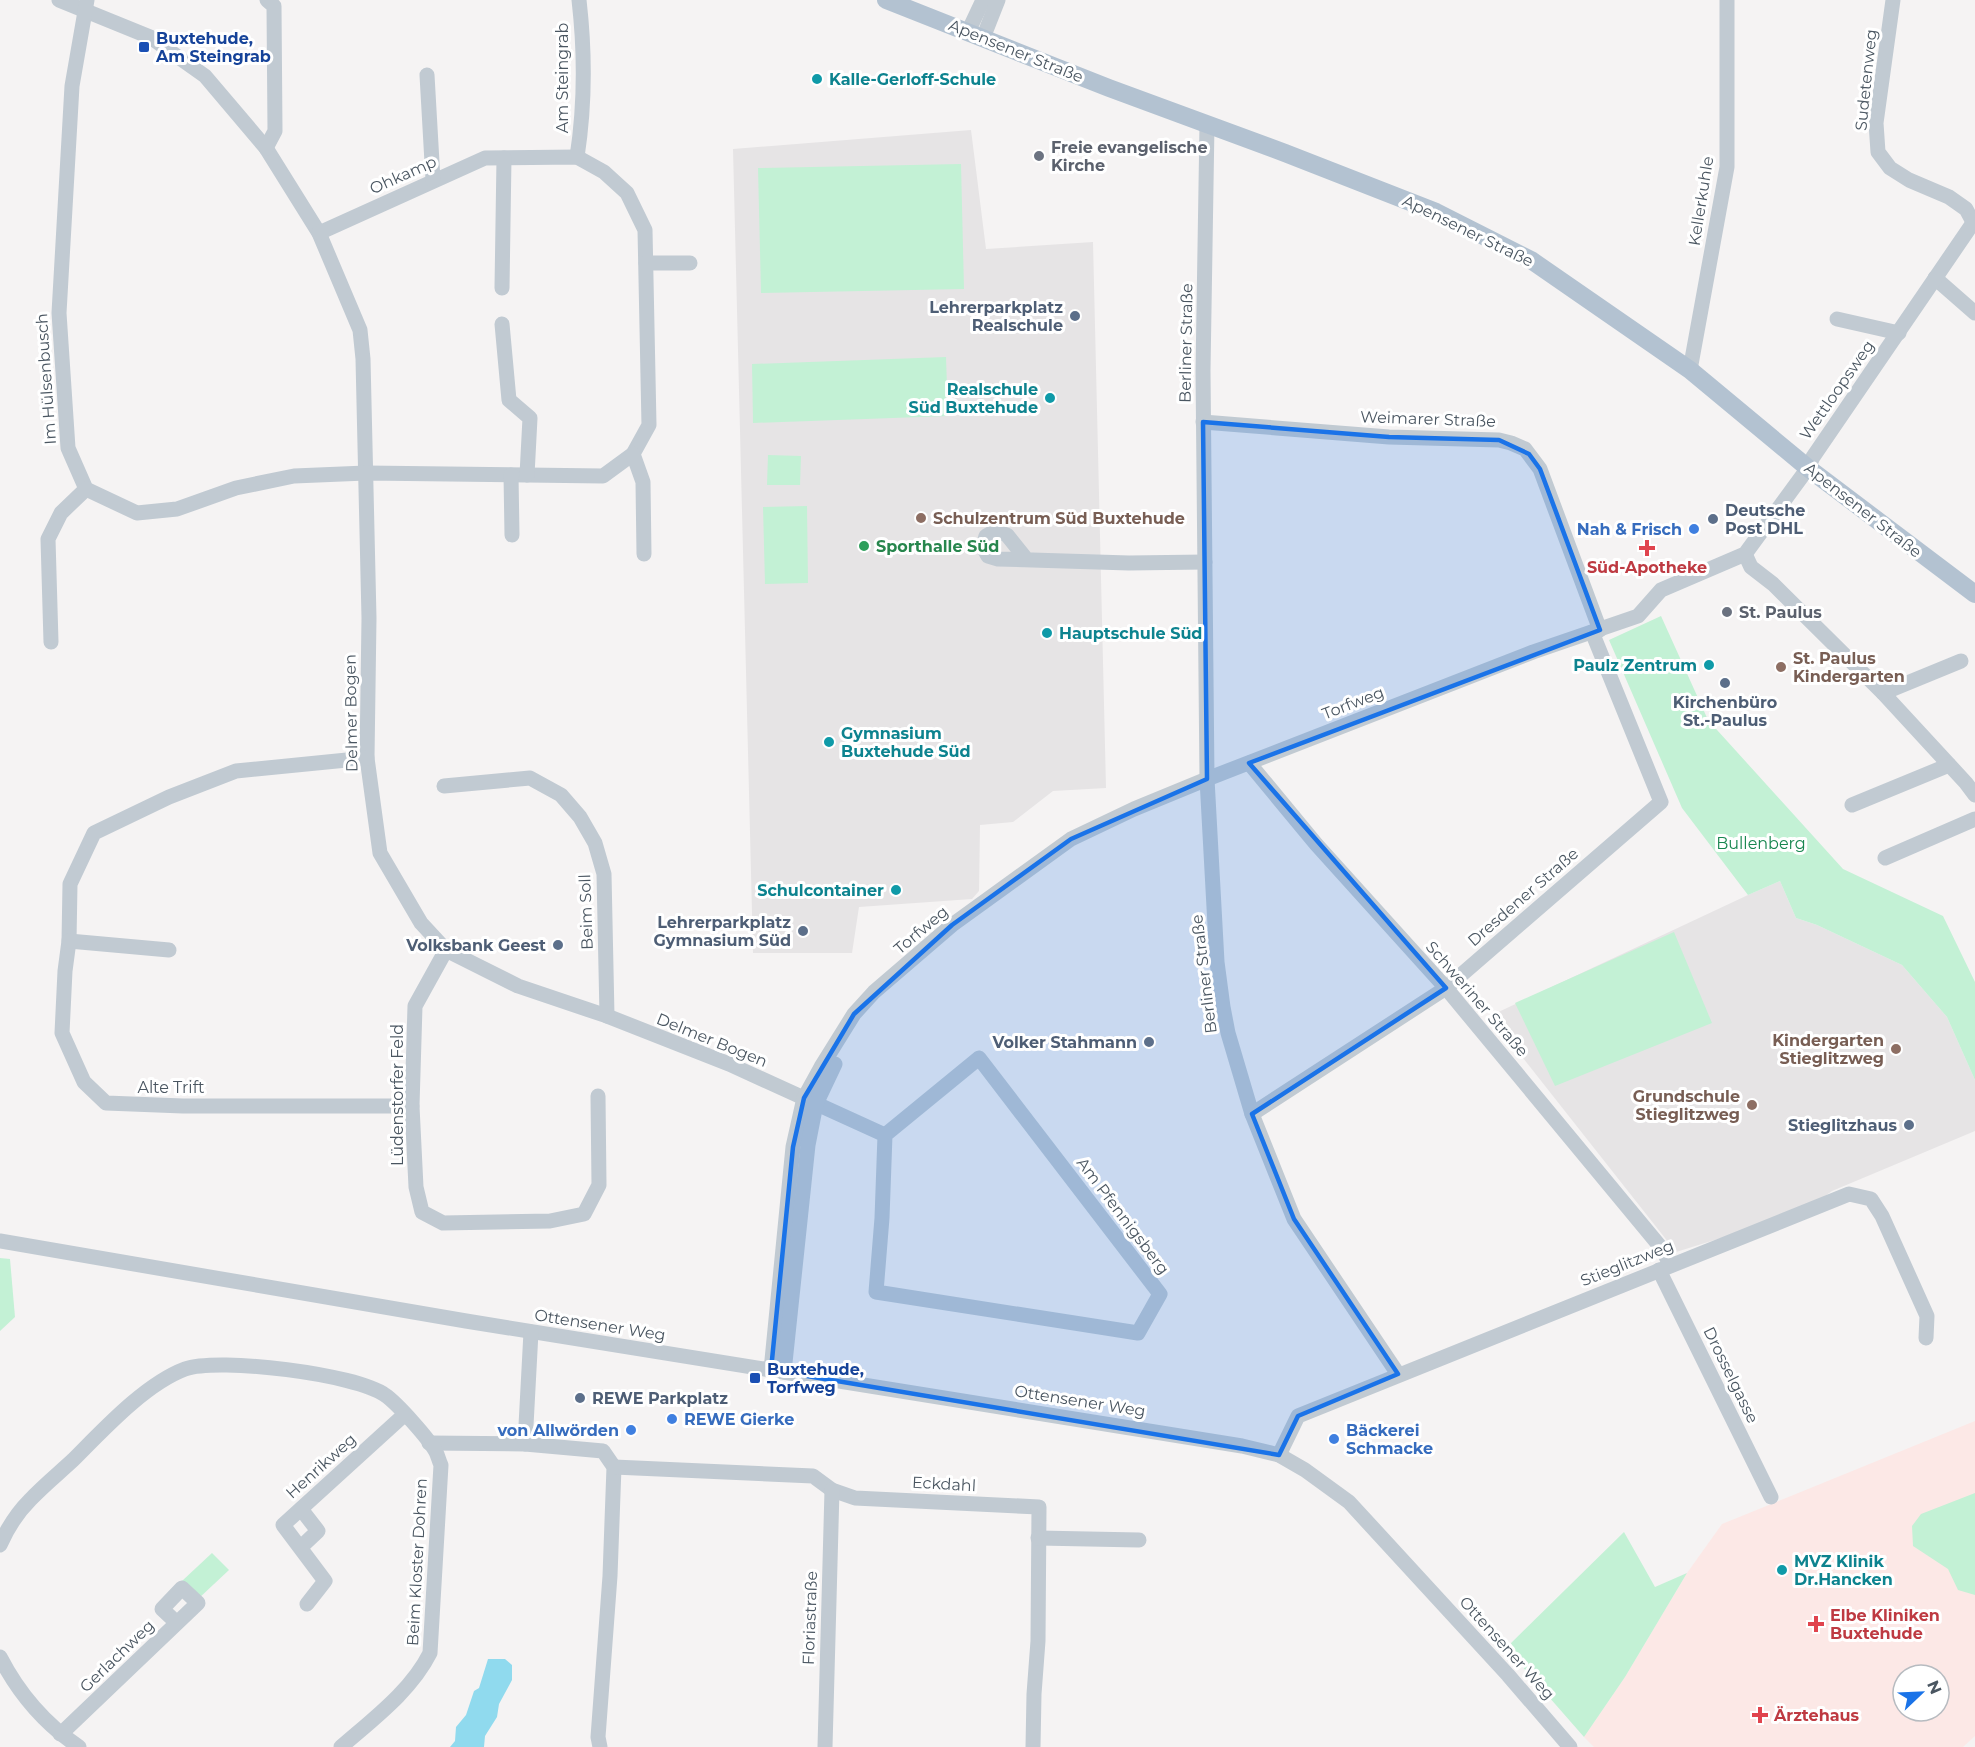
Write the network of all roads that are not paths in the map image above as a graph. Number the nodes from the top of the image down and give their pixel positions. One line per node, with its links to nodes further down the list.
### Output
1 (60, 0): 9 (street, Delmer Bogen)
2 (267, 0): 13 (street)
3 (579, 0): 14 (street, Am Steingrab)
4 (886, 0): 10 (main road, Apensener Straße)
5 (983, 0): 10 (street)
6 (998, 0): 10 (street)
7 (1727, 0): 27 (street, Kellerkuhle)
8 (1893, 0): 17 (street, Sudetenweg)
9 (86, 5): 13 (street, Delmer Bogen); 34 (street, Im Hülsenbusch)
10 (976, 34): 12 (main road, Apensener Straße)
11 (427, 75): 16 (street)
12 (1207, 124): 27 (main road, Apensener Straße); 28 (street, Berliner Straße)
13 (266, 148): 18 (street, Delmer Bogen)
14 (577, 157): 15 (street, Ohkamp); 19 (street, Ohkamp)
15 (504, 158): 16 (street, Ohkamp); 22 (street)
16 (433, 180): 18 (street, Ohkamp)
17 (1974, 221): 21 (street, Wettloopsweg)
18 (319, 233): 31 (street, Delmer Bogen)
19 (645, 263): 20 (street); 29 (street, Ohkamp)
20 (690, 263)
21 (1935, 278): 23 (street); 26 (street, Wettloopsweg)
22 (502, 288)
23 (1975, 313)
24 (1837, 319): 26 (street, Wettloopsweg)
25 (502, 324): 33 (street)
26 (1899, 333): 30 (street, Wettloopsweg)
27 (1690, 370): 30 (main road, Apensener Straße)
28 (1203, 422): 39 (street, Berliner Straße); 41 (street, Weimarer Straße)
29 (633, 454): 33 (street, Ohkamp); 36 (street)
30 (1808, 468): 37 (street); 40 (main road, Apensener Straße)
31 (366, 473): 32 (street, Ohkamp); 34 (street); 45 (street, Delmer Bogen)
32 (511, 474): 33 (street, Ohkamp); 35 (street)
33 (527, 475)
34 (86, 489): 42 (street)
35 (512, 535)
36 (644, 554)
37 (1745, 554): 41 (street, Torfweg); 44 (street)
38 (1027, 560): 39 (street)
39 (1205, 562): 48 (street, Berliner Straße)
40 (1975, 594)
41 (1596, 631): 46 (street, Torfweg); 57 (street, Dresdener Straße)
42 (51, 642)
43 (1960, 661): 44 (street)
44 (1883, 693): 47 (street)
45 (367, 758): 54 (street, Alte Trift); 56 (street, Delmer Bogen)
46 (1249, 763): 48 (street, Torfweg); 57 (street, Schweriner Straße)
47 (1949, 765): 50 (street); 51 (street)
48 (1207, 779): 60 (street, Torfweg); 62 (street, Berliner Straße)
49 (444, 786): 58 (street, Beim Soll)
50 (1975, 795)
51 (1852, 805)
52 (1975, 819): 53 (street)
53 (1886, 858)
54 (69, 941): 55 (street); 61 (street, Alte Trift)
55 (169, 950)
56 (446, 950): 58 (street, Delmer Bogen); 61 (street, Lüdenstorfer Feld)
57 (1446, 988): 62 (street, Dresdener Straße); 65 (street, Schweriner Straße)
58 (607, 1016): 60 (street, Delmer Bogen)
59 (598, 1096): 61 (street, Lüdenstorfer Feld)
60 (810, 1101): 63 (street); 68 (street, Torfweg)
61 (412, 1106)
62 (1252, 1113): 69 (street, Berliner Straße)
63 (885, 1135): 63 (street, Am Pfennigsberg)
64 (0, 1241): 66 (street, Ottensener Weg)
65 (1664, 1267): 67 (street, Stieglitzweg); 69 (street, Stieglitzweg); 76 (street, Drosselgasse)
66 (531, 1332): 68 (street, Ottensener Weg); 72 (street)
67 (1926, 1338)
68 (777, 1371): 73 (street, Ottensener Weg)
69 (1398, 1374): 73 (street, Stieglitzweg)
70 (404, 1415): 71 (street, Beim Kloster Dohren); 77 (street, Henrikweg); 80 (street, Beim Kloster Dohren)
71 (429, 1443): 72 (street); 87 (street, Beim Kloster Dohren)
72 (525, 1444): 74 (street)
73 (1279, 1455): 91 (street, Ottensener Weg)
74 (614, 1467): 75 (street, Eckdahl); 88 (street)
75 (832, 1490): 78 (street, Eckdahl); 89 (street, Floriastraße)
76 (1771, 1497)
77 (301, 1509): 81 (street); 81 (street, Henrikweg)
78 (1038, 1538): 79 (street); 90 (street, Eckdahl)
79 (1139, 1540)
80 (0, 1545)
81 (301, 1547): 82 (street)
82 (307, 1604)
83 (177, 1623): 83 (street, Gerlachweg); 85 (street, Gerlachweg)
84 (0, 1658): 85 (street)
85 (60, 1734): 86 (street)
86 (79, 1747)
87 (341, 1747)
88 (600, 1747)
89 (825, 1747)
90 (1033, 1747)
91 (1570, 1747)

